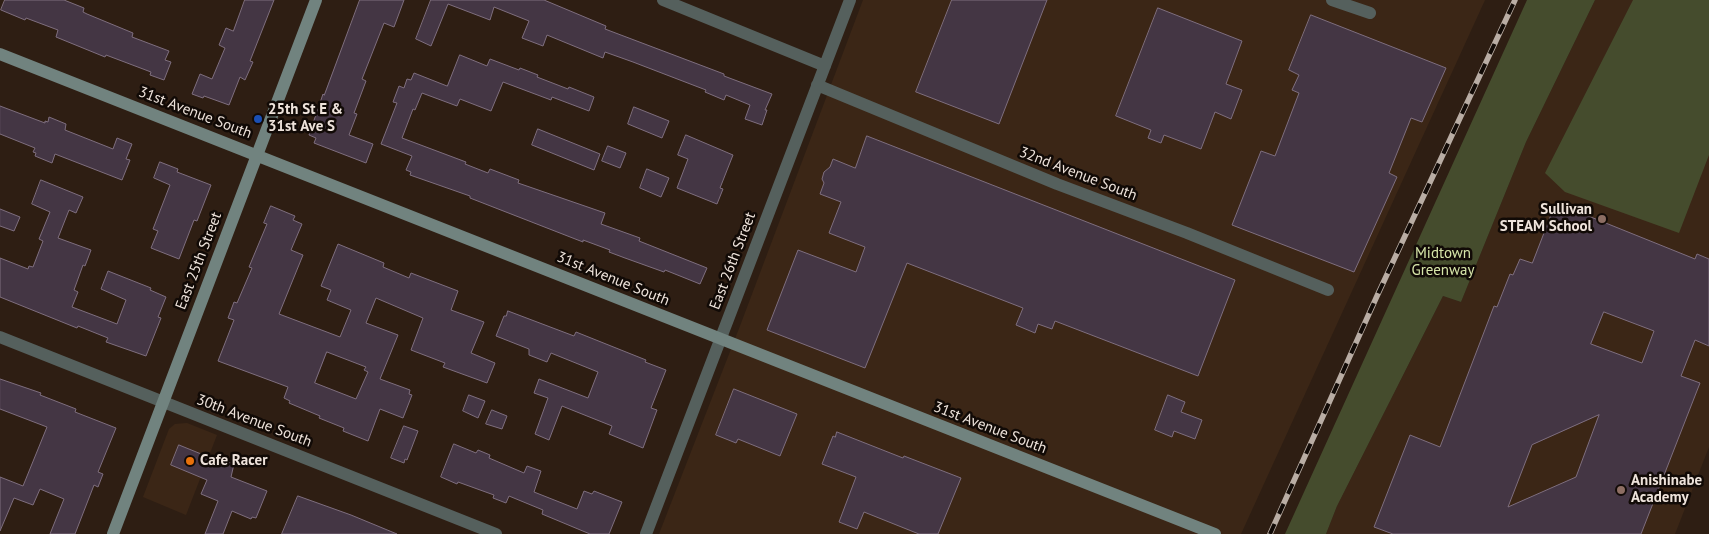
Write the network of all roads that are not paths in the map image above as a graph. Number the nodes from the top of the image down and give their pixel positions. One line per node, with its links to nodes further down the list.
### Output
1 (316, 0): 9 (street, East 25th Street)
2 (663, 0): 7 (street)
3 (850, 0): 7 (street, East 26th Street)
4 (1332, 0): 5 (street)
5 (1370, 13)
6 (0, 54): 9 (street, 31st Avenue South)
7 (825, 66): 8 (street, East 26th Street)
8 (817, 85): 10 (street, 32nd Avenue South); 12 (street, East 26th Street)
9 (256, 155): 12 (street, 31st Avenue South); 13 (street, East 25th Street)
10 (1328, 290)
11 (0, 337): 13 (street, 30th Avenue South)
12 (720, 339): 16 (street, East 26th Street); 17 (street, 31st Avenue South)
13 (163, 403): 14 (street, East 25th Street); 15 (street, 30th Avenue South)
14 (114, 534)
15 (496, 534)
16 (646, 534)
17 (1214, 534)

